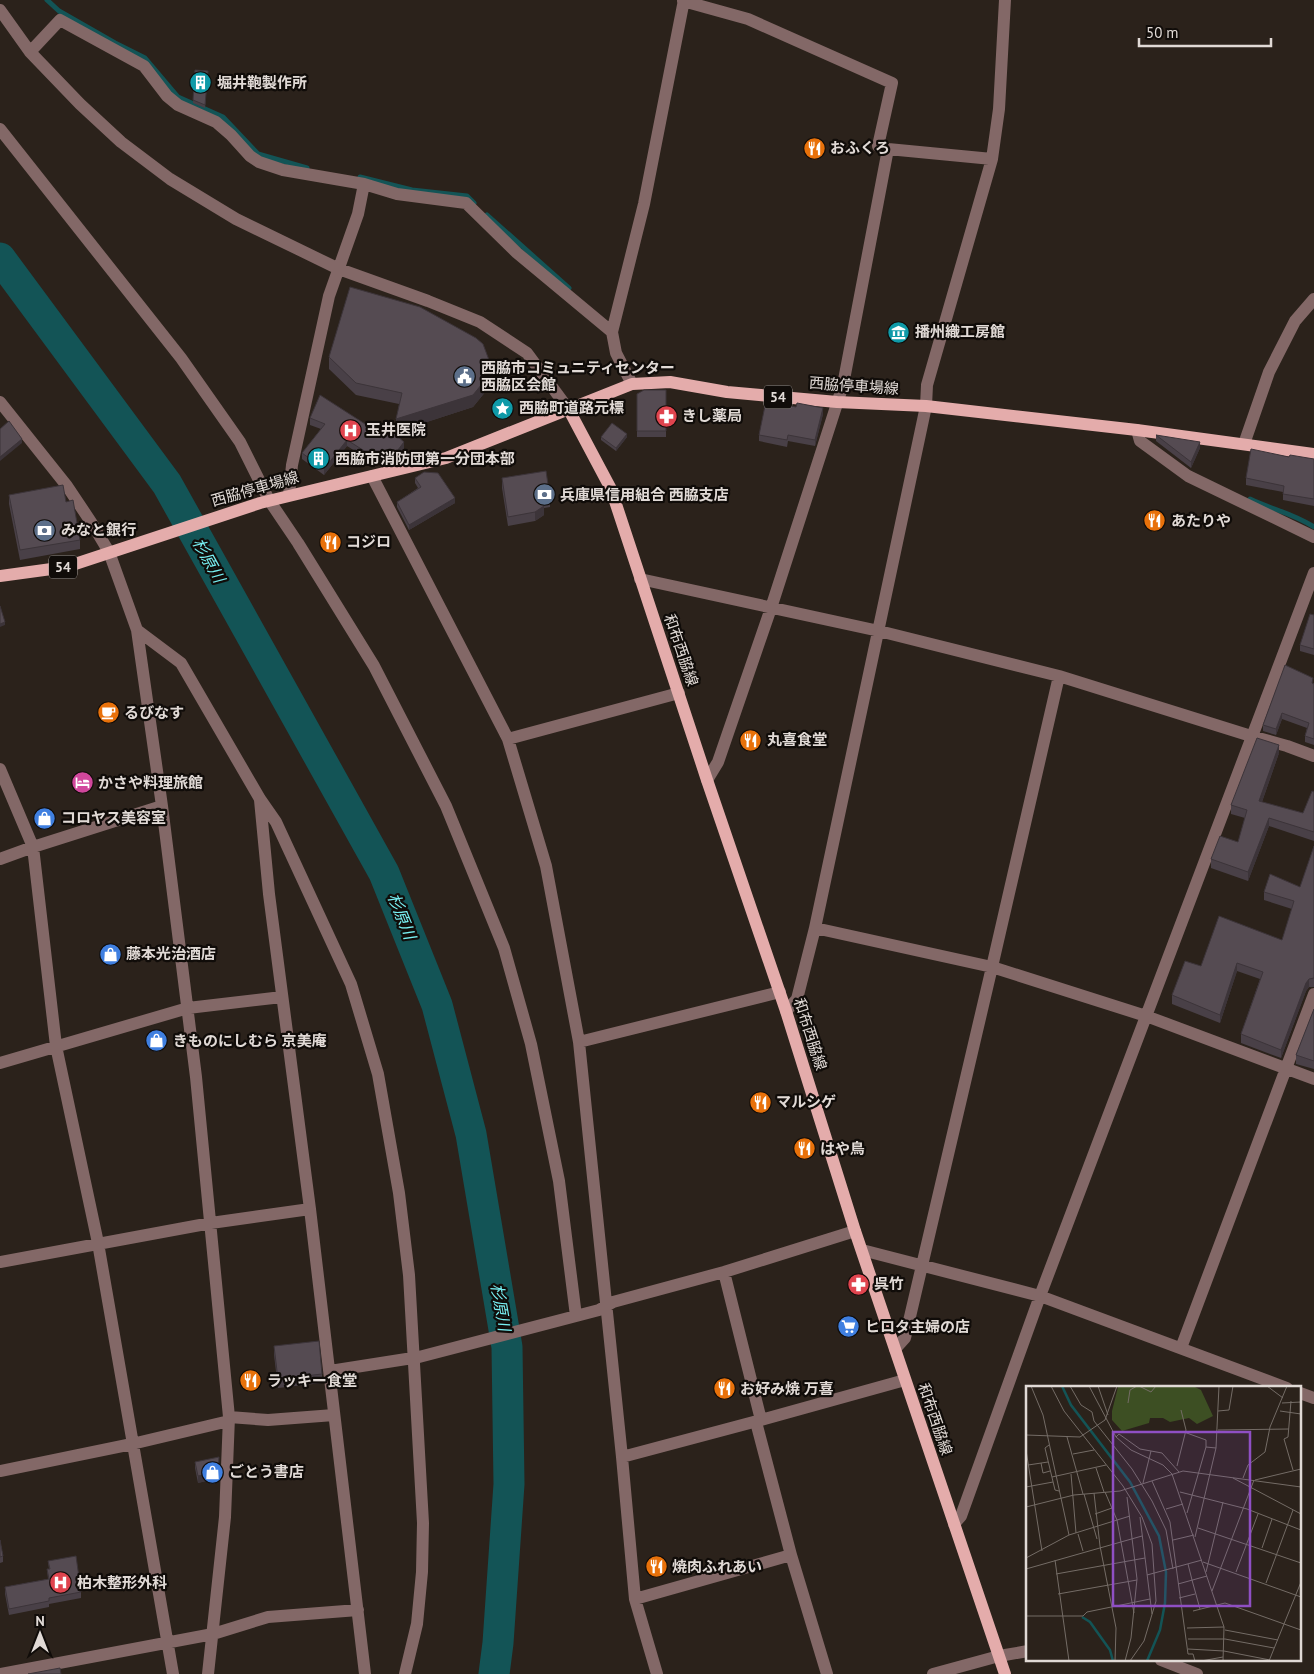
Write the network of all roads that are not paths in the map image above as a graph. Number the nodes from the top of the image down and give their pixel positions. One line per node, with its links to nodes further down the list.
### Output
1 (1006, 0): 7 (street)
2 (683, 1): 6 (street); 11 (street)
3 (0, 10): 4 (street)
4 (30, 52): 8 (street); 9 (street)
5 (0, 129): 22 (street)
6 (888, 149): 7 (street); 14 (street)
7 (992, 159): 15 (street)
8 (364, 184): 9 (street); 11 (street)
9 (339, 269): 16 (street); 21 (street)
10 (1314, 299): 18 (street)
11 (612, 332): 12 (street)
12 (632, 384): 14 (main road, 西脇停車場線 / 54); 16 (main road, 西脇停車場線 / 54)
13 (0, 402): 24 (street)
14 (837, 402): 15 (main road, 西脇停車場線 / 54); 28 (street)
15 (926, 406): 17 (main road, 西脇停車場線 / 54); 30 (street)
16 (569, 410): 20 (main road, 西脇停車場線 / 54); 27 (main road, 和布西脇線)
17 (1137, 430): 18 (main road, 西脇停車場線 / 54); 23 (street)
18 (1244, 444): 19 (main road, 西脇停車場線 / 54)
19 (1314, 454)
20 (372, 476): 21 (main road, 西脇停車場線 / 54); 34 (street)
21 (289, 495): 22 (main road, 西脇停車場線 / 54)
22 (264, 502): 24 (main road, 西脇停車場線 / 54); 65 (street)
23 (1314, 537)
24 (109, 552): 26 (main road, 西脇停車場線 / 54); 29 (street)
25 (1314, 573): 33 (street)
26 (0, 576)
27 (640, 579): 28 (street); 32 (main road, 和布西脇線)
28 (772, 608): 30 (street); 37 (street)
29 (137, 630): 38 (street); 39 (street)
30 (880, 631): 31 (street); 42 (street)
31 (1058, 676): 33 (street); 43 (street)
32 (679, 693): 34 (street); 37 (main road, 和布西脇線)
33 (1251, 736): 35 (street); 49 (street)
34 (508, 739): 50 (street)
35 (1314, 756)
36 (0, 769): 40 (street)
37 (707, 780): 44 (main road, 和布西脇線)
38 (260, 799): 46 (street); 68 (street)
39 (162, 806): 40 (street); 47 (street)
40 (33, 846): 41 (street); 51 (street)
41 (0, 859)
42 (815, 928): 43 (street); 48 (street)
43 (992, 967): 49 (street); 61 (street)
44 (780, 992): 48 (main road, 和布西脇線); 50 (street)
45 (1314, 994): 53 (street)
46 (282, 997): 47 (street); 55 (street)
47 (188, 1008): 51 (street); 56 (street)
48 (786, 1011): 57 (main road, 和布西脇線)
49 (1146, 1016): 53 (street); 63 (street)
50 (579, 1042): 64 (street)
51 (56, 1046): 52 (street); 58 (street)
52 (0, 1063)
53 (1285, 1068): 54 (street); 66 (street)
54 (1314, 1079)
55 (310, 1209): 56 (street); 69 (street)
56 (211, 1223): 58 (street); 75 (street)
57 (855, 1231): 59 (main road, 和布西脇線); 62 (street)
58 (98, 1243): 60 (street); 77 (street)
59 (862, 1250): 61 (street); 67 (main road, 和布西脇線)
60 (0, 1262)
61 (922, 1265): 63 (street); 67 (street)
62 (724, 1272): 64 (street); 76 (street)
63 (1040, 1296): 66 (street); 80 (street)
64 (606, 1306): 65 (street); 78 (street)
65 (573, 1317): 68 (street)
66 (1181, 1348): 71 (street)
67 (895, 1349): 70 (main road, 和布西脇線)
68 (416, 1357): 69 (street); 93 (street)
69 (330, 1371): 74 (street)
70 (904, 1380): 76 (street); 80 (main road, 和布西脇線)
71 (1283, 1386)
72 (1302, 1393): 73 (street)
73 (1314, 1398)
74 (334, 1415): 75 (street); 83 (street)
75 (229, 1419): 77 (street); 84 (street)
76 (758, 1421): 78 (street); 81 (street)
77 (132, 1444): 79 (street); 85 (street)
78 (622, 1457): 82 (street)
79 (0, 1471)
80 (954, 1524): 87 (main road, 和布西脇線)
81 (791, 1555): 82 (street); 95 (street)
82 (635, 1599): 94 (street)
83 (358, 1610): 84 (street); 92 (street)
84 (213, 1634): 85 (street); 91 (street)
85 (166, 1642): 89 (street); 90 (street)
86 (1026, 1651): 87 (street)
87 (999, 1656): 96 (street); 97 (main road, 和布西脇線)
88 (1166, 1662): 98 (street)
89 (1, 1674)
90 (173, 1674)
91 (208, 1674)
92 (366, 1674)
93 (406, 1674)
94 (657, 1674)
95 (827, 1674)
96 (933, 1674)
97 (1005, 1674)
98 (1197, 1674)

